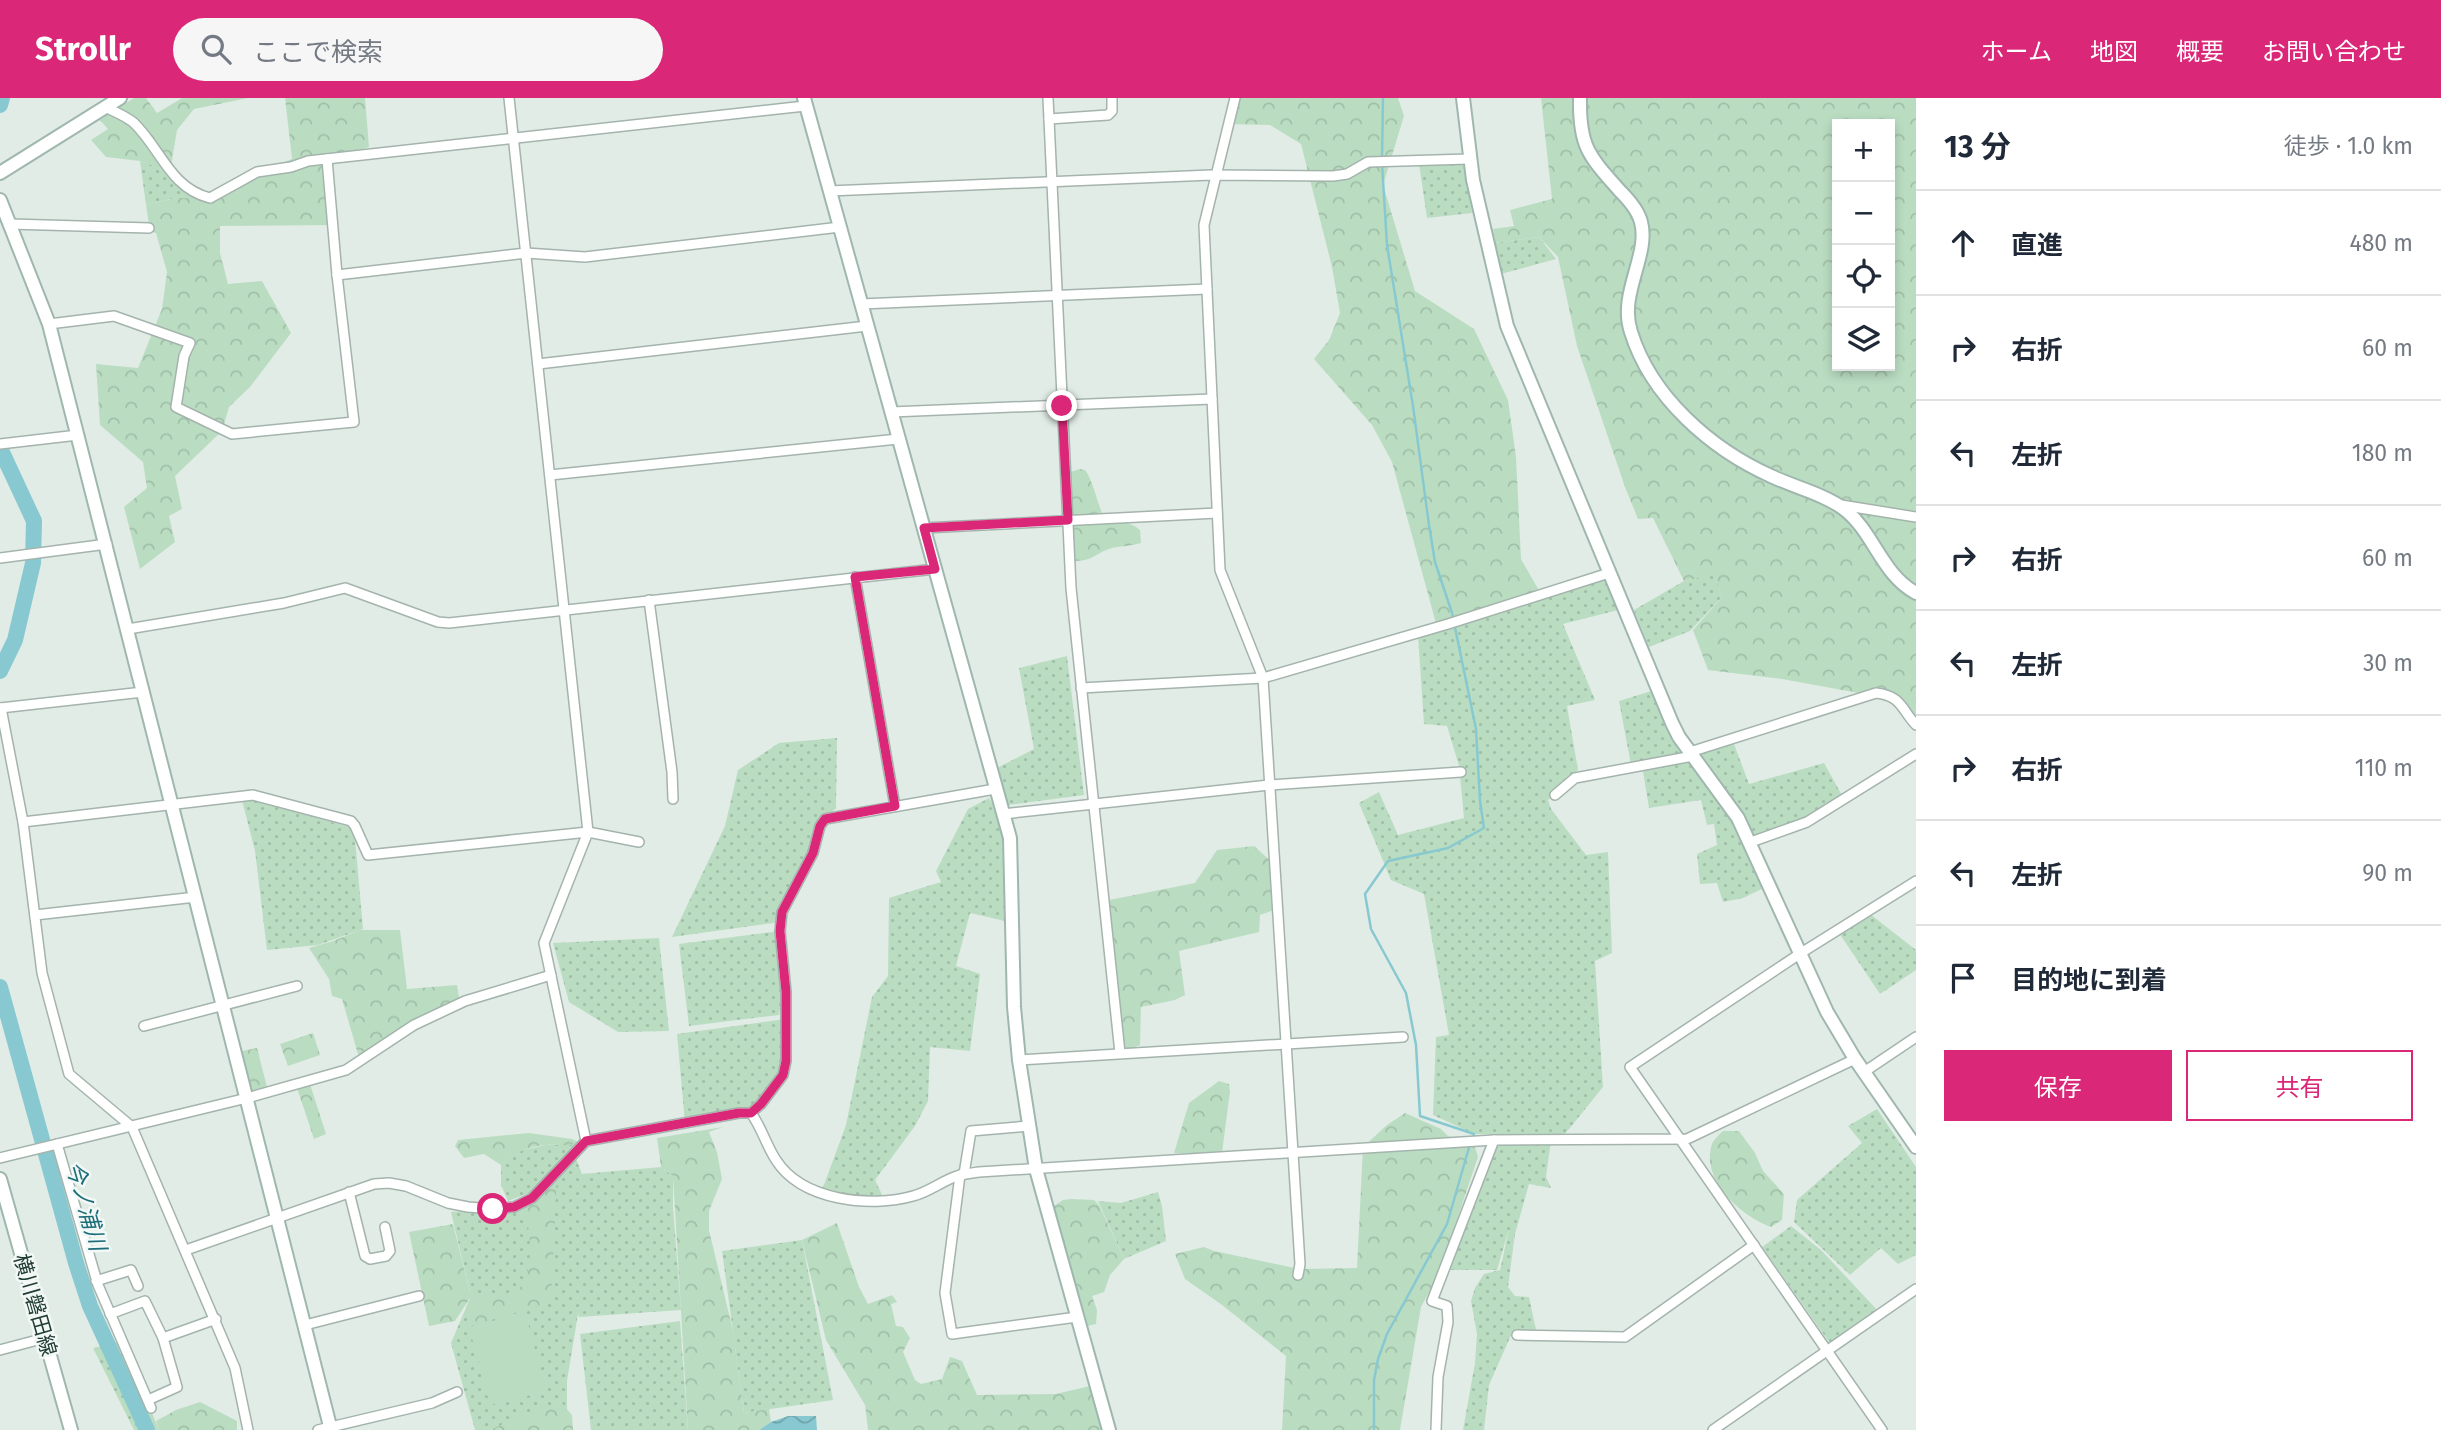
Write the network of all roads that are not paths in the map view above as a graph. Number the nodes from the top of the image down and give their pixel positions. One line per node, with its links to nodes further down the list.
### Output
1 (120, 98): 9 (street)
2 (509, 98): 11 (street)
3 (1048, 98): 10 (street)
4 (1112, 98): 10 (street)
5 (1235, 98): 15 (street)
6 (1463, 98): 13 (street)
7 (1580, 98): 37 (street)
8 (804, 102): 11 (street); 17 (street)
9 (105, 107): 12 (street); 14 (street)
10 (1049, 119): 16 (street)
11 (513, 140): 12 (street); 22 (street)
12 (327, 159): 23 (street)
13 (1469, 159): 15 (street); 45 (street)
14 (0, 173)
15 (1216, 175): 16 (street); 24 (street)
16 (1052, 182): 17 (street); 25 (street)
17 (829, 191): 21 (street)
18 (0, 200): 19 (street)
19 (10, 224): 20 (street); 27 (street)
20 (149, 228)
21 (840, 228): 22 (street); 26 (street)
22 (526, 253): 23 (street); 29 (street)
23 (337, 275): 27 (street)
24 (1207, 289): 25 (street); 30 (street)
25 (1057, 296): 26 (street); 31 (street)
26 (861, 304): 28 (street)
27 (49, 324): 33 (street)
28 (867, 326): 29 (street); 32 (street)
29 (538, 364): 36 (street)
30 (1212, 399): 31 (street); 38 (street)
31 (1062, 406): 32 (street); 40 (street)
32 (891, 412): 34 (street)
33 (78, 435): 35 (street); 42 (street)
34 (898, 439): 36 (street); 41 (street)
35 (4, 444)
36 (550, 475): 49 (street)
37 (1835, 504): 39 (street); 47 (street)
38 (1217, 513): 40 (street); 51 (street)
39 (1916, 517)
40 (1068, 520): 41 (street); 52 (street)
41 (924, 528): 44 (street)
42 (107, 544): 43 (street); 50 (street)
43 (0, 558)
44 (935, 569): 46 (street); 60 (street)
45 (1609, 573): 51 (street); 56 (street)
46 (855, 577): 48 (street); 65 (street)
47 (1916, 593)
48 (649, 600): 49 (street); 62 (street)
49 (564, 610): 50 (street); 68 (street)
50 (128, 629): 53 (street)
51 (1263, 678): 52 (street); 59 (street)
52 (1080, 688): 64 (street)
53 (144, 692): 54 (street); 63 (street)
54 (1, 708): 67 (street)
55 (1916, 724): 56 (street)
56 (1691, 754): 61 (street); 70 (street)
57 (1916, 754): 70 (street)
58 (1461, 772): 59 (street)
59 (1269, 785): 64 (street); 81 (street)
60 (995, 789): 65 (street); 66 (street)
61 (1555, 795)
62 (673, 799)
63 (172, 804): 67 (street); 68 (street); 72 (street)
64 (1093, 804): 66 (street); 82 (street)
65 (895, 806): 87 (street)
66 (1003, 814): 84 (street)
67 (23, 822): 73 (street)
68 (589, 832): 69 (street); 75 (street)
69 (639, 842)
70 (1751, 842): 74 (street)
71 (1916, 881): 74 (street)
72 (196, 897): 73 (street); 77 (street)
73 (35, 915): 88 (street)
74 (1801, 953): 83 (street); 90 (street)
75 (551, 975): 86 (street); 92 (street)
76 (297, 986): 77 (street)
77 (223, 1005): 78 (street); 86 (street)
78 (144, 1026)
79 (1403, 1037): 81 (street)
80 (1916, 1037): 85 (street)
81 (1285, 1042): 82 (street); 95 (street)
82 (1120, 1052): 84 (street)
83 (1855, 1059): 85 (street); 90 (street)
84 (1019, 1060): 89 (street)
85 (1864, 1072): 94 (street)
86 (247, 1098): 88 (street); 101 (street)
87 (751, 1113): 92 (street); 98 (street)
88 (132, 1126): 93 (street); 104 (street)
89 (1029, 1126): 97 (street); 98 (street)
90 (1679, 1139): 91 (street); 103 (street)
91 (1494, 1140): 95 (street); 124 (street)
92 (586, 1141): 100 (street)
93 (57, 1145): 96 (street); 106 (street)
94 (1916, 1147)
95 (1293, 1152): 97 (street); 105 (street)
96 (0, 1158)
97 (1036, 1169): 98 (street); 111 (street)
98 (962, 1175): 111 (street)
99 (0, 1179): 115 (street, 横川磐田線)
100 (349, 1192): 101 (street); 102 (street)
101 (277, 1216): 104 (street); 113 (street)
102 (385, 1227)
103 (1754, 1245): 114 (street); 118 (street)
104 (186, 1250): 112 (street)
105 (1298, 1275)
106 (96, 1281): 107 (street); 110 (street)
107 (138, 1286)
108 (1916, 1289): 118 (street)
109 (419, 1296): 113 (street)
110 (110, 1314): 116 (street); 116 (street)
111 (1077, 1317): 123 (street)
112 (216, 1319): 116 (street); 122 (street)
113 (305, 1325): 120 (street)
114 (1517, 1335)
115 (45, 1338): 117 (street); 121 (street, 横川磐田線)
116 (163, 1338)
117 (0, 1350)
118 (1828, 1350): 125 (street); 126 (street)
119 (457, 1392): 120 (street)
120 (327, 1429)
121 (71, 1430)
122 (248, 1430)
123 (1110, 1430)
124 (1436, 1430)
125 (1713, 1430)
126 (1882, 1430)

